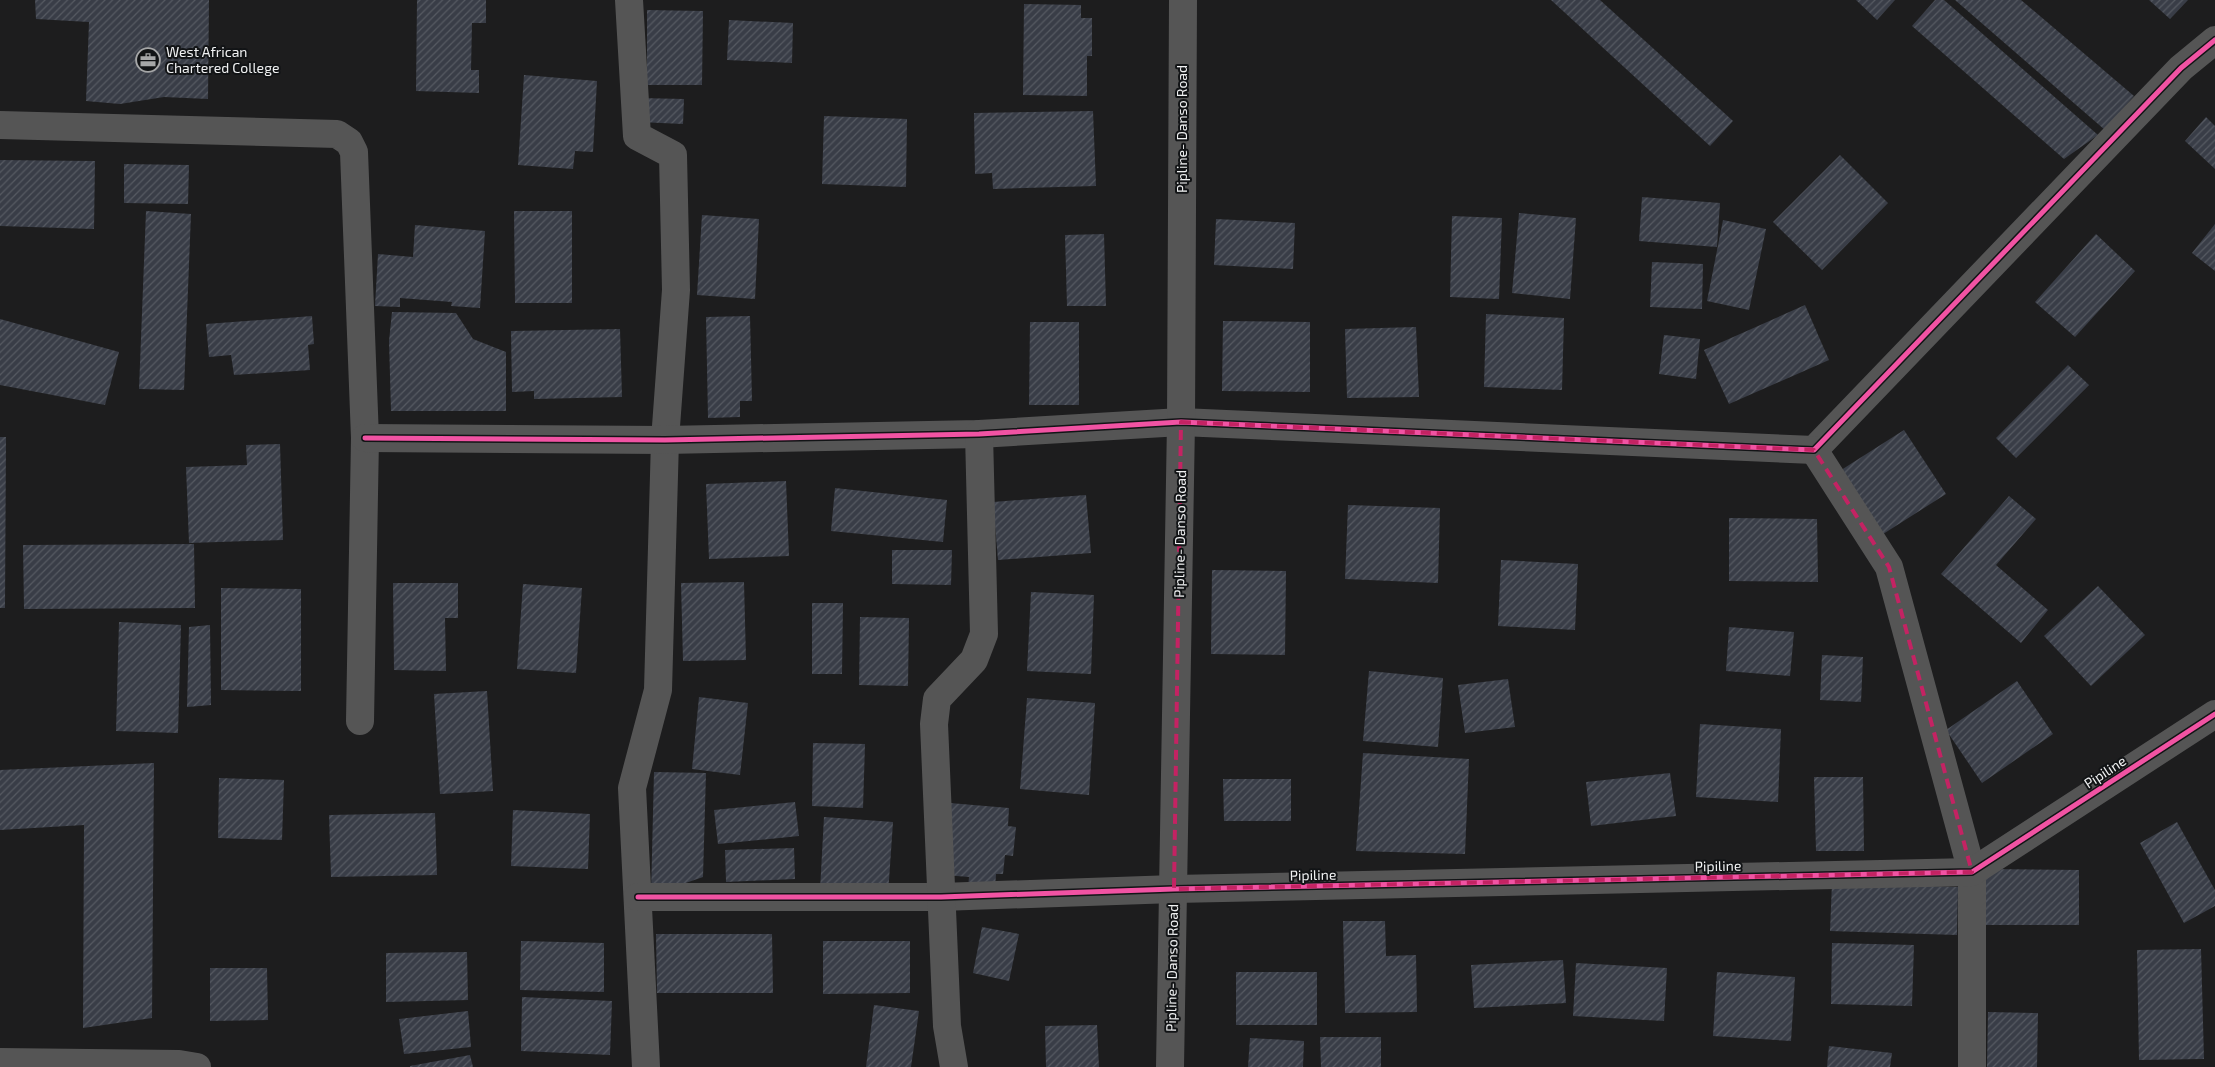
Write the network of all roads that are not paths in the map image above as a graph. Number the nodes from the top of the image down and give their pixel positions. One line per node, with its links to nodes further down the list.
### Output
1 (629, 0): 8 (street)
2 (1183, 0): 5 (street, Pipline- Danso Road)
3 (2215, 40): 9 (street)
4 (0, 125): 7 (street)
5 (1181, 422): 6 (street); 9 (street); 13 (street, Pipline- Danso Road)
6 (979, 434): 8 (street); 15 (street)
7 (365, 438): 8 (street); 11 (street)
8 (665, 440): 14 (street)
9 (1814, 450): 12 (street)
10 (2215, 714): 12 (street, Pipiline)
11 (360, 721)
12 (1972, 872): 13 (street, Pipiline); 21 (street)
13 (1174, 889): 15 (street, Pipiline); 20 (street, Pipline- Danso Road)
14 (638, 897): 15 (street, Pipiline); 18 (street)
15 (941, 897): 19 (street)
16 (0, 1062): 17 (street)
17 (197, 1067)
18 (646, 1067)
19 (954, 1067)
20 (1170, 1067)
21 (1972, 1067)

